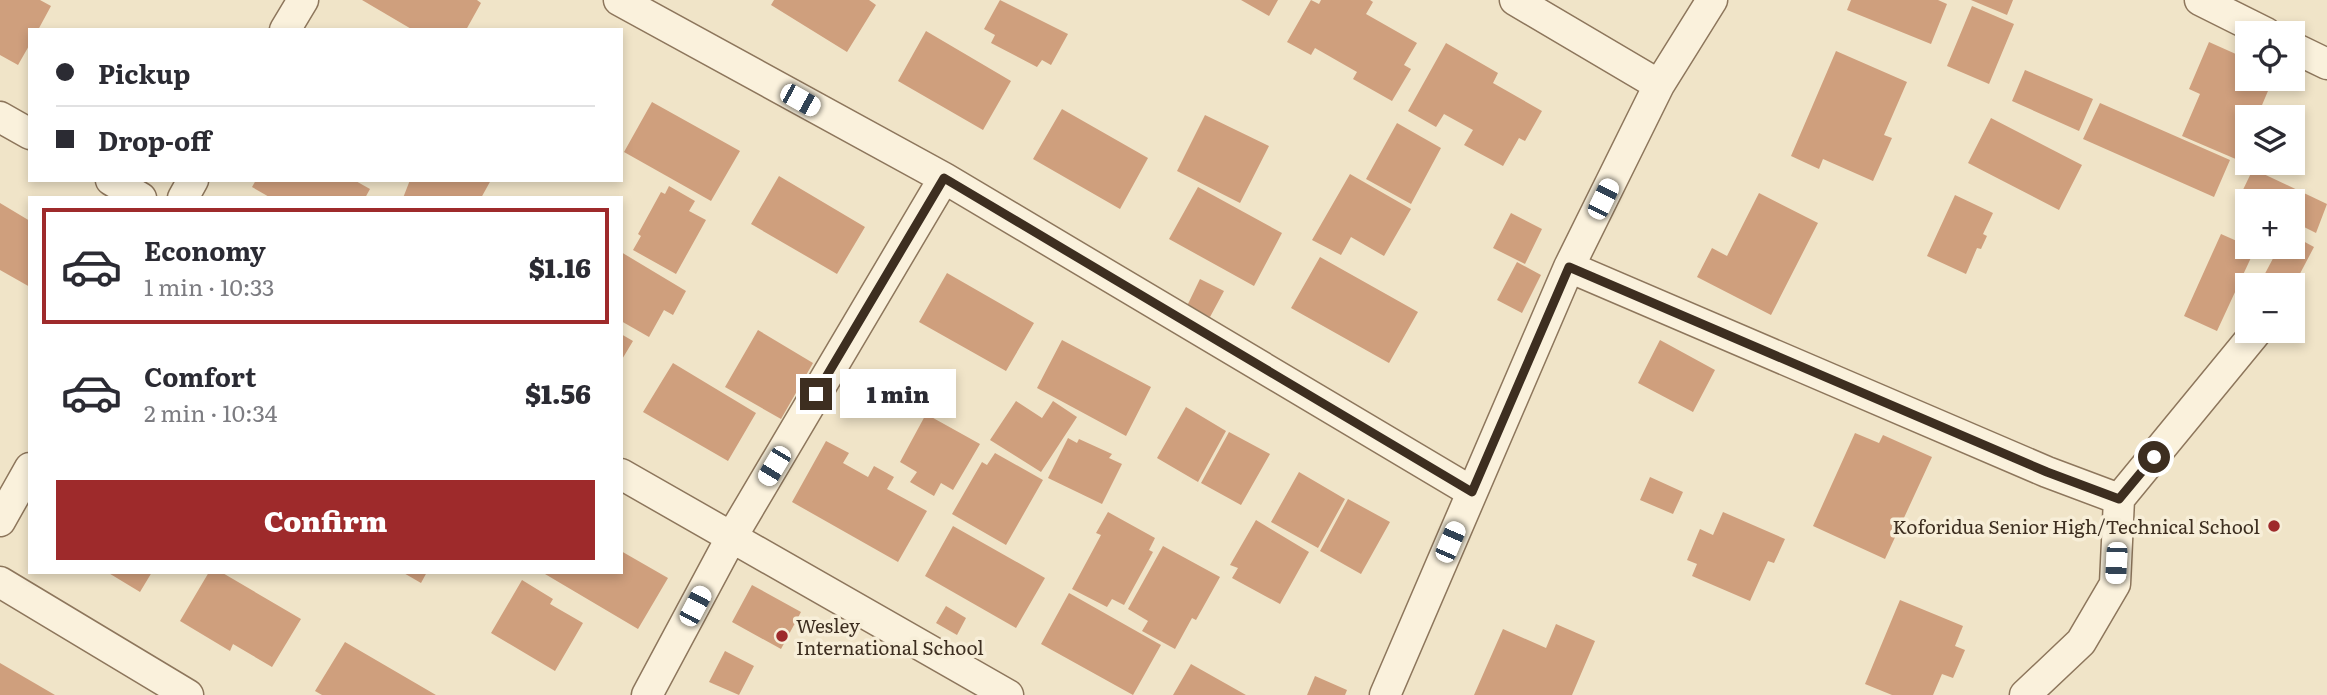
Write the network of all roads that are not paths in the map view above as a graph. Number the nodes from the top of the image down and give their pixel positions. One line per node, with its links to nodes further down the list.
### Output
1 (303, 0): 7 (street)
2 (620, 0): 13 (street)
3 (1516, 0): 10 (street)
4 (1712, 0): 10 (street)
5 (2200, 0): 6 (street)
6 (2242, 21)
7 (286, 28)
8 (2305, 53): 9 (street)
9 (2327, 64)
10 (1658, 85): 16 (street)
11 (0, 117): 12 (street)
12 (28, 133)
13 (944, 178): 20 (street); 23 (street)
14 (114, 182): 15 (street)
15 (138, 196)
16 (1569, 267): 20 (street); 21 (street)
17 (2247, 343): 21 (street)
18 (28, 472): 22 (street)
19 (623, 475): 23 (street)
20 (1472, 492): 28 (street)
21 (2119, 499): 29 (street)
22 (0, 521)
23 (731, 538): 26 (street); 27 (street)
24 (0, 582): 25 (street)
25 (188, 695)
26 (647, 695)
27 (1008, 695)
28 (1385, 695)
29 (2025, 695)

